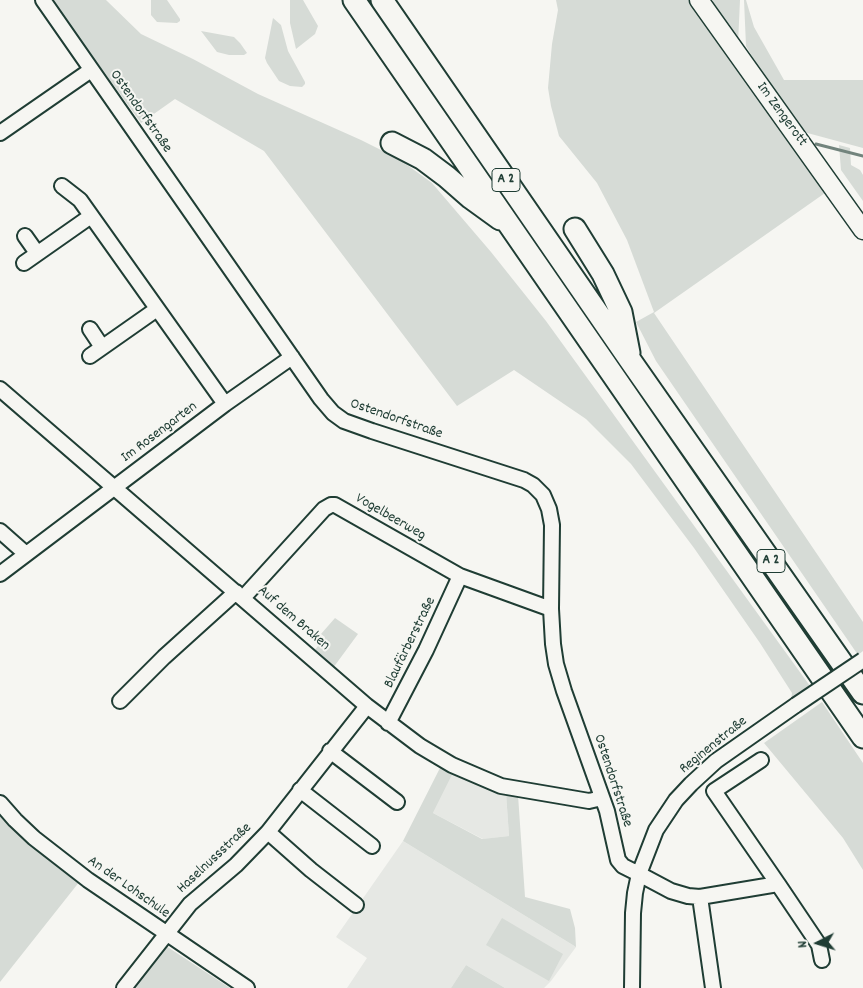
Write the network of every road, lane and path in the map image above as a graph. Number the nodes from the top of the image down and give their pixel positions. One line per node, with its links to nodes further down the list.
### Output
1 (43, 0): 5 (street, Ostendorfstraße)
2 (354, 0): 10 (highway, A 2)
3 (382, 0): 21 (highway, A 2)
4 (699, 0): 12 (main road, Im Zengerott)
5 (90, 70): 6 (street); 20 (street, Ostendorfstraße)
6 (0, 133)
7 (392, 143): 10 (highway)
8 (62, 186): 9 (street)
9 (91, 216): 14 (street); 16 (street)
10 (512, 228): 36 (highway, A 2)
11 (575, 229): 21 (highway)
12 (863, 230)
13 (25, 236): 14 (street)
14 (37, 253): 15 (street)
15 (24, 262)
16 (157, 309): 18 (street); 23 (street)
17 (90, 329): 18 (street)
18 (102, 347): 19 (street)
19 (90, 356)
20 (292, 357): 23 (street, Im Rosengarten); 30 (street, Ostendorfstraße)
21 (630, 360): 32 (highway, A 2)
22 (0, 389): 24 (street, Auf dem Braken)
23 (225, 404): 24 (street, Im Rosengarten)
24 (114, 487): 26 (street, Im Rosengarten); 29 (street, Auf dem Braken)
25 (0, 531): 26 (street)
26 (26, 554): 27 (street, Im Rosengarten)
27 (0, 574)
28 (460, 576): 29 (street, Vogelbeerweg); 30 (street, Vogelbeerweg); 35 (street, Blaufärberstraße)
29 (240, 595): 33 (street, Vogelbeerweg); 34 (street, Auf dem Braken)
30 (551, 609): 40 (street, Ostendorfstraße)
31 (863, 660): 45 (street, Reginenstraße, bridge)
32 (863, 694)
33 (120, 701)
34 (367, 706): 35 (street, Auf dem Braken); 37 (street, Haselnussstraße)
35 (388, 723): 40 (street, Auf dem Braken)
36 (863, 737)
37 (330, 751): 39 (street, Haselnussstraße); 41 (street)
38 (761, 760): 46 (street)
39 (300, 790): 43 (street, Haselnussstraße); 44 (street)
40 (602, 798): 45 (street, Ostendorfstraße)
41 (397, 802)
42 (0, 803): 49 (street, An der Lohschule)
43 (268, 832): 48 (street, Haselnussstraße); 49 (street, Haselnussstraße)
44 (372, 846)
45 (639, 874): 47 (street, Ostendorfstraße); 53 (street, Reginenstraße)
46 (778, 884): 47 (street); 50 (street)
47 (700, 897): 54 (street)
48 (356, 905)
49 (166, 934): 51 (street, Haselnussstraße); 52 (street, An der Lohschule)
50 (822, 960)
51 (124, 988)
52 (247, 988)
53 (632, 988)
54 (713, 988)

